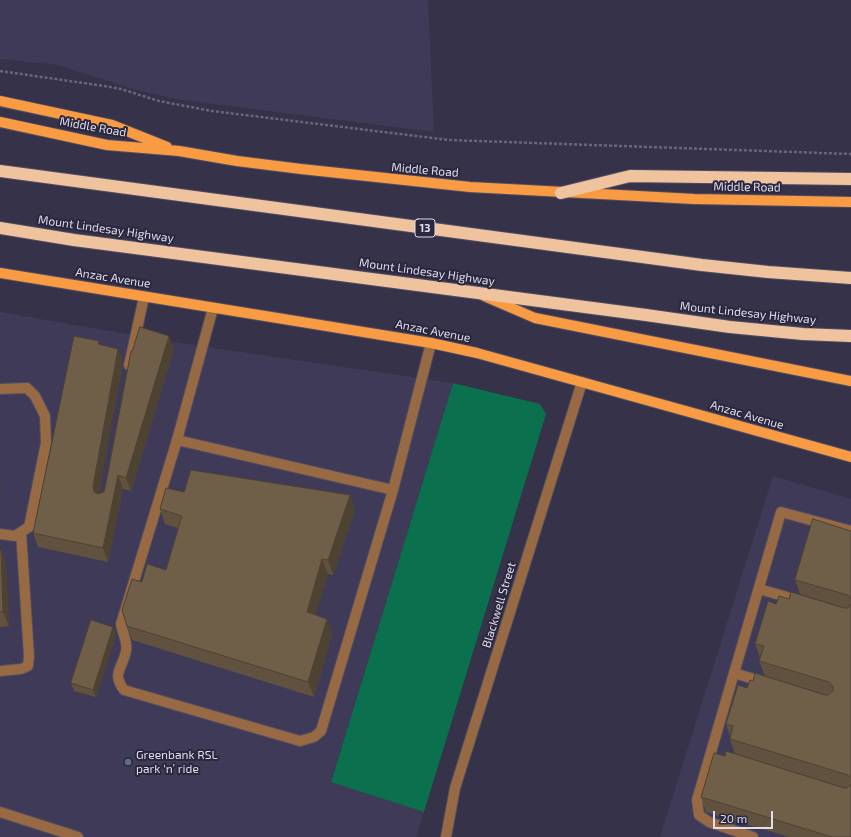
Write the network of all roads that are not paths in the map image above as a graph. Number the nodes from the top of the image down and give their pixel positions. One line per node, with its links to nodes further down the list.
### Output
1 (0, 100): 3 (main road)
2 (0, 122): 3 (main road, Middle Road)
3 (179, 151): 6 (main road, Middle Road)
4 (0, 172): 10 (highway, 13)
5 (851, 179): 6 (highway)
6 (561, 193): 7 (main road, Middle Road)
7 (851, 202)
8 (0, 228): 11 (highway, Mount Lindesay Highway)
9 (0, 274): 12 (main road, Anzac Avenue)
10 (851, 278)
11 (475, 293): 14 (highway, Mount Lindesay Highway); 17 (main road)
12 (144, 297): 13 (main road, Anzac Avenue); 16 (street)
13 (213, 308): 15 (main road, Anzac Avenue); 20 (street)
14 (851, 336)
15 (432, 343): 18 (main road, Anzac Avenue); 22 (street)
16 (127, 377)
17 (851, 381)
18 (582, 382): 21 (main road, Anzac Avenue); 33 (street, Blackwell Street)
19 (0, 389): 24 (street)
20 (176, 440): 22 (street); 22 (street)
21 (851, 457)
22 (393, 490)
23 (851, 531): 26 (street)
24 (21, 532): 25 (street); 28 (street)
25 (0, 534)
26 (759, 589): 27 (street); 29 (street)
27 (808, 604)
28 (0, 671)
29 (734, 673): 30 (street); 34 (street)
30 (780, 687)
31 (0, 812): 32 (street)
32 (78, 837)
33 (446, 837)
34 (753, 837)

